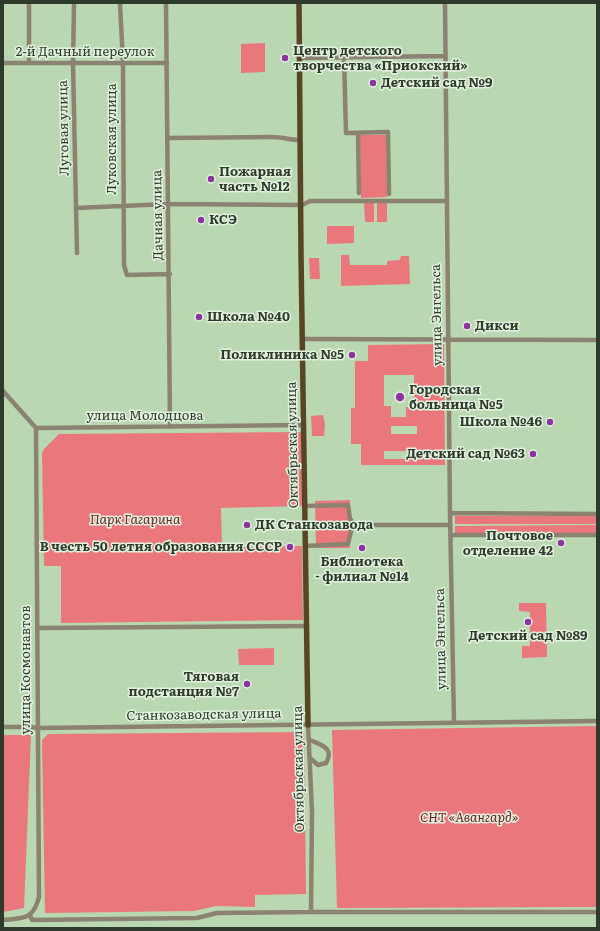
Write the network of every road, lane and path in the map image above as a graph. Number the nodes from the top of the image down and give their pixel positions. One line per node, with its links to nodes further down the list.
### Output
1 (29, 3): 11 (street)
2 (74, 3): 14 (street, Луговая улица)
3 (120, 3): 12 (street, Луковская улица)
4 (166, 3): 13 (street, Дачная улица)
5 (300, 3): 8 (main road, Октябрьская улица)
6 (445, 3): 7 (street, улица Энгельса)
7 (445, 56): 9 (street); 20 (street, улица Энгельса)
8 (300, 58): 9 (street); 17 (main road, Октябрьская улица)
9 (344, 58): 15 (street)
10 (3, 63): 11 (street, 2-й Дачный переулок)
11 (29, 63): 14 (street, 2-й Дачный переулок)
12 (123, 63): 13 (street, 2-й Дачный переулок); 14 (street, 2-й Дачный переулок); 23 (street, Луковская улица)
13 (167, 63): 16 (street, Дачная улица)
14 (73, 64): 24 (street, Луговая улица)
15 (358, 133): 18 (street); 19 (street)
16 (168, 138): 17 (street); 21 (street, Дачная улица)
17 (300, 140): 22 (main road, Октябрьская улица)
18 (359, 194)
19 (389, 194)
20 (444, 200): 22 (street); 28 (street, улица Энгельса)
21 (168, 204): 22 (street); 23 (street); 26 (street, Дачная улица)
22 (302, 205): 27 (main road, Октябрьская улица)
23 (123, 206): 24 (street); 26 (street, Луковская улица)
24 (76, 208): 25 (street, Луговая улица)
25 (77, 253)
26 (170, 274): 32 (street, Дачная улица)
27 (303, 339): 28 (street); 31 (main road, Октябрьская улица)
28 (448, 340): 29 (street); 35 (street, улица Энгельса)
29 (597, 340)
30 (3, 391): 33 (street)
31 (304, 425): 32 (street, улица Молодцова); 34 (main road, Октябрьская улица)
32 (170, 426): 33 (street, улица Молодцова)
33 (36, 428): 43 (street, улица Космонавтов)
34 (305, 506): 37 (street); 41 (main road, Октябрьская улица)
35 (450, 514): 36 (street); 38 (street, улица Энгельса)
36 (597, 514)
37 (355, 525): 38 (street); 41 (street)
38 (450, 525): 39 (street, улица Энгельса)
39 (450, 535): 40 (street); 45 (street, улица Энгельса)
40 (597, 535)
41 (306, 546): 42 (main road, Октябрьская улица)
42 (307, 626): 43 (street); 46 (main road, Октябрьская улица)
43 (37, 628): 48 (street, улица Космонавтов)
44 (597, 721): 45 (street, Станкозаводская улица)
45 (454, 723): 46 (street, Станкозаводская улица)
46 (308, 725): 48 (street, Станкозаводская улица); 49 (street, Октябрьская улица)
47 (3, 727): 48 (street, Станкозаводская улица)
48 (38, 728): 53 (street, улица Космонавтов)
49 (310, 740): 50 (street, Октябрьская улица); 50 (street)
50 (311, 759): 51 (street, Октябрьская улица)
51 (311, 912): 52 (street); 53 (street)
52 (597, 912)
53 (30, 915): 54 (street)
54 (3, 920)

